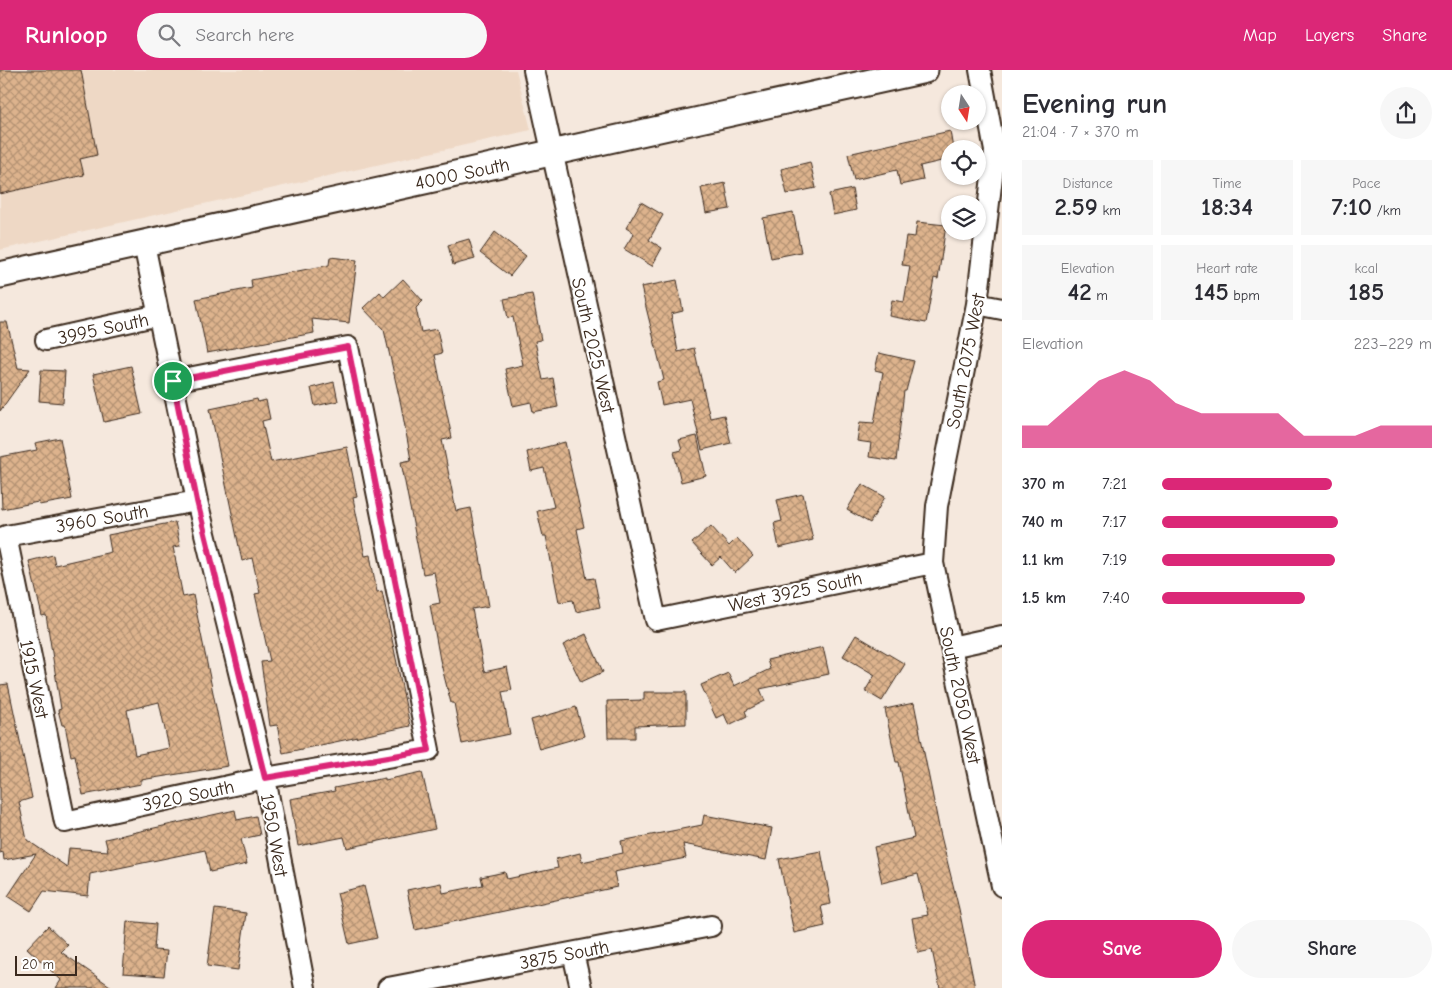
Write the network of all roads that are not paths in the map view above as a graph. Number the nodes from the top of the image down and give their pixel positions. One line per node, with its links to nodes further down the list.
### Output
1 (534, 70): 4 (street, South 2025 West)
2 (924, 70): 4 (street, 4000 South)
3 (980, 70): 7 (street, South 2075 West)
4 (552, 154): 5 (street, 4000 South); 15 (street, South 2025 West)
5 (144, 244): 6 (street, 4000 South); 9 (street, 1950 West)
6 (0, 275)
7 (977, 304): 8 (street); 14 (street, South 2075 West)
8 (1002, 309)
9 (159, 315): 10 (street, 3995 South); 11 (street, 1950 West)
10 (46, 340)
11 (173, 381): 12 (street, 1950 West); 18 (street, 3920 South)
12 (197, 501): 13 (street, 3960 South); 18 (street, 1950 West)
13 (6, 536): 19 (street, 1915 West)
14 (933, 563): 15 (street, West 3925 South); 17 (street, South 2050 West)
15 (656, 620)
16 (1002, 636): 17 (street)
17 (951, 646): 20 (street, South 2050 West)
18 (265, 778): 19 (street, 3920 South); 23 (street, 1950 West)
19 (65, 822)
20 (1002, 886)
21 (711, 926): 22 (street, 3875 South)
22 (573, 953): 24 (street, 3875 South); 25 (street)
23 (305, 988)
24 (388, 988)
25 (581, 988)

